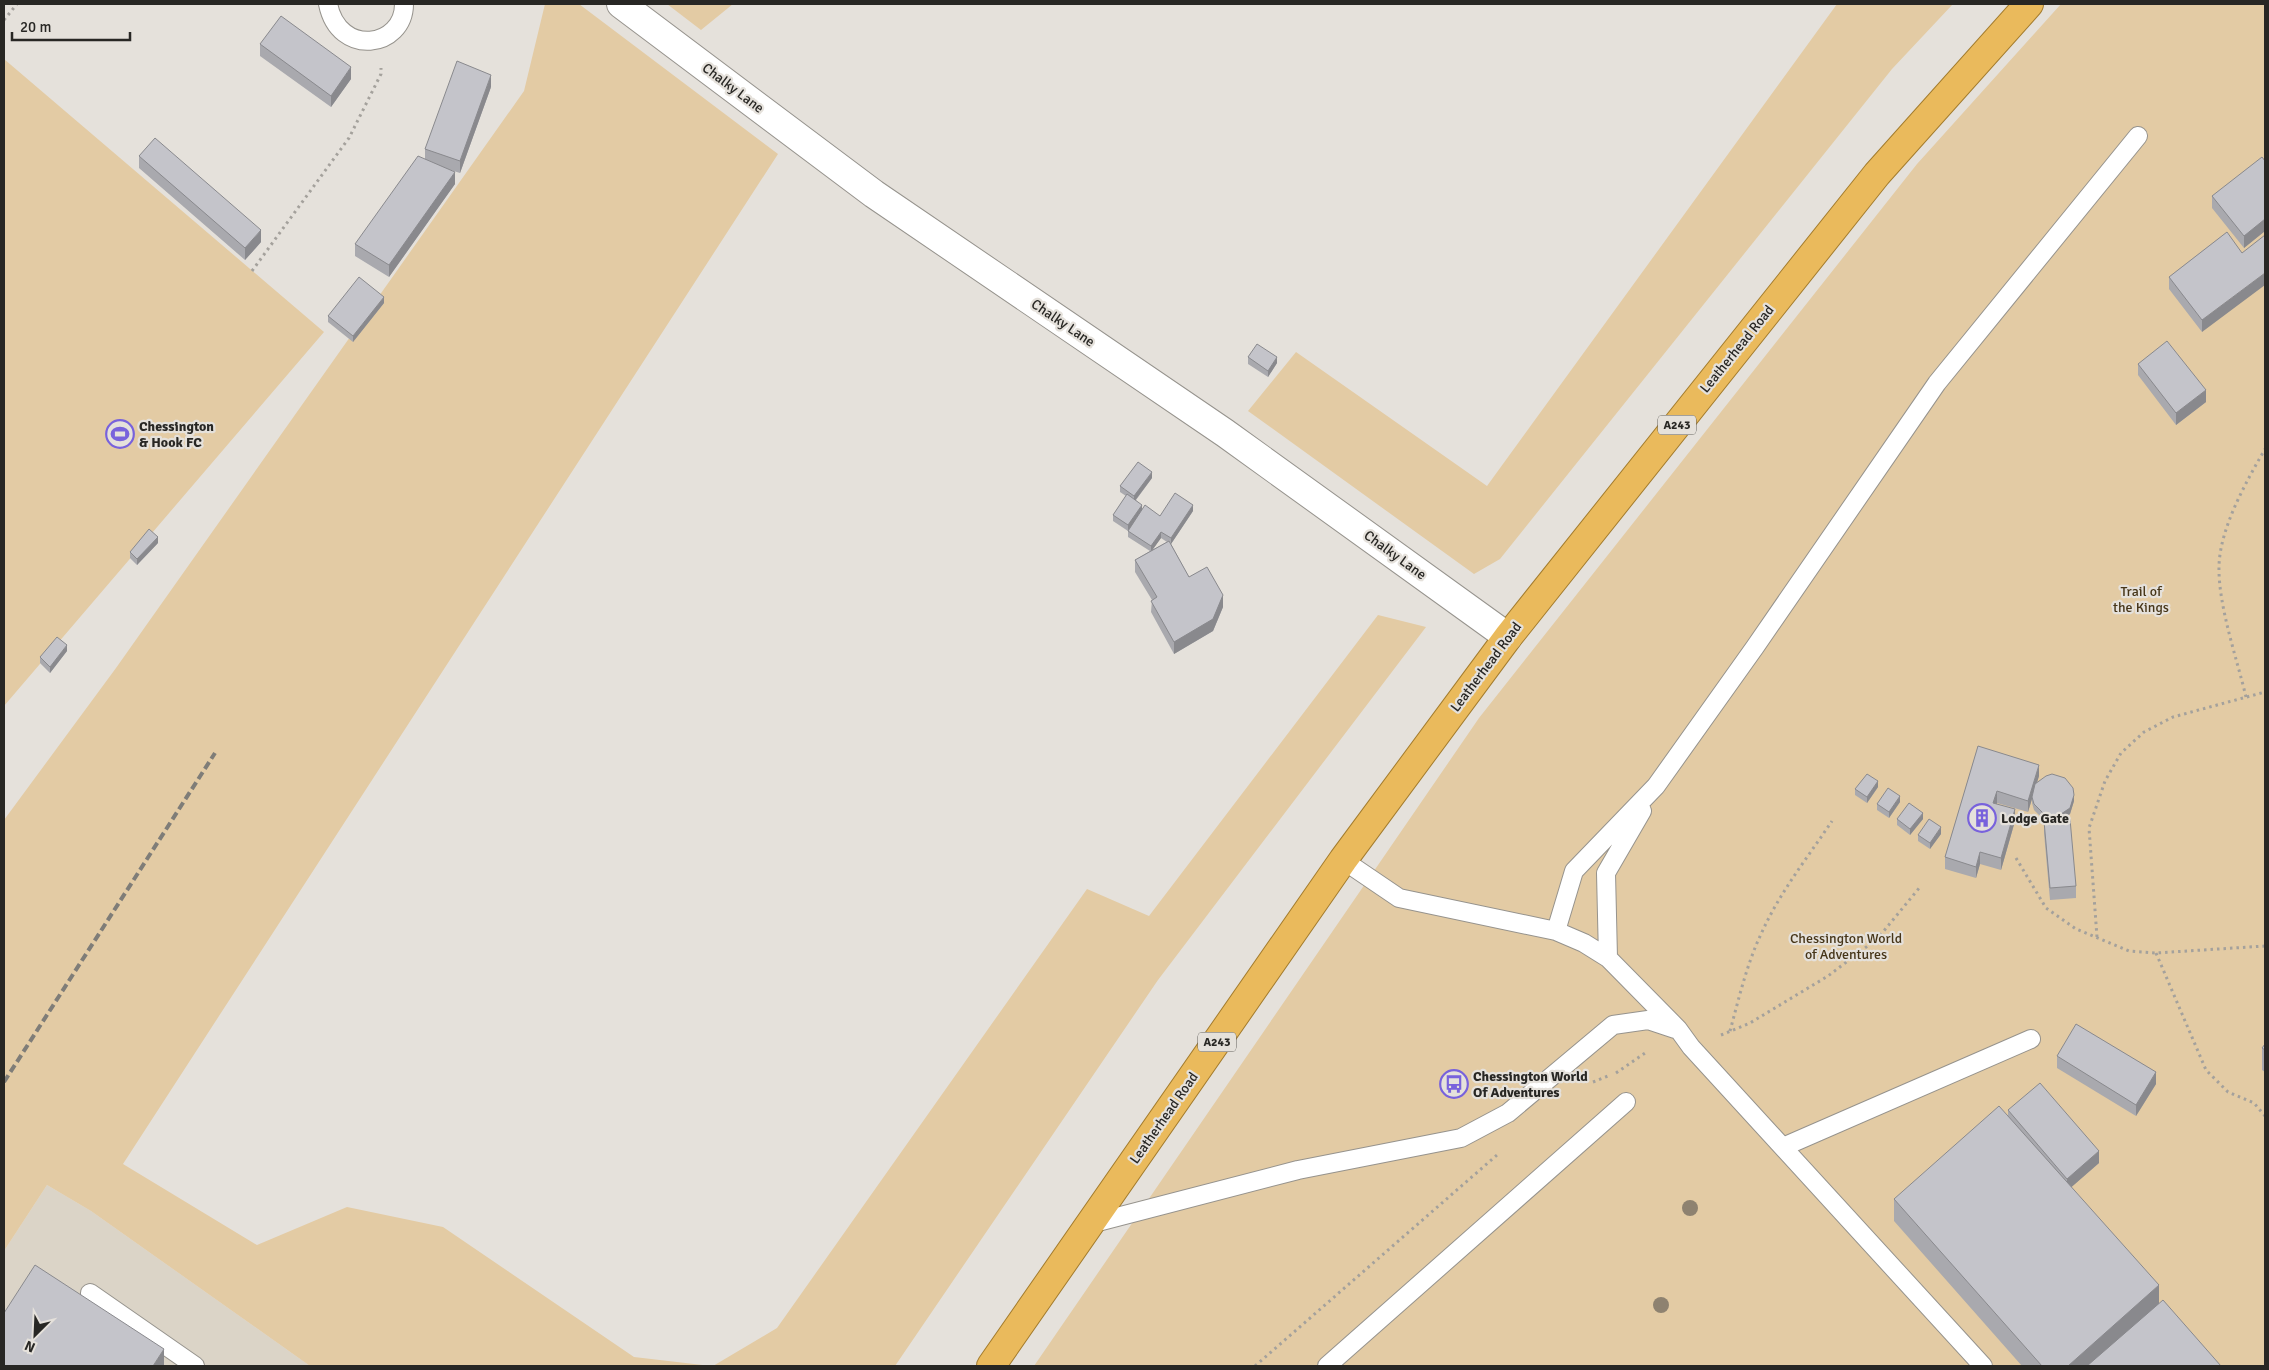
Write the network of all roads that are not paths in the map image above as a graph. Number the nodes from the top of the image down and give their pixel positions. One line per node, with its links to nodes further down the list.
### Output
1 (328, 4): 2 (lane)
2 (404, 4)
3 (621, 4): 6 (street, Chalky Lane)
4 (2028, 4): 6 (highway, Leatherhead Road / A243)
5 (2138, 136): 7 (lane)
6 (1508, 637): 8 (highway, Leatherhead Road / A243)
7 (1656, 786): 9 (lane); 10 (lane)
8 (1343, 860): 9 (lane); 15 (highway, Leatherhead Road / A243)
9 (1556, 931): 10 (lane)
10 (1608, 958): 11 (lane)
11 (1678, 1030): 14 (lane); 15 (lane)
12 (2031, 1039): 14 (lane)
13 (1626, 1102): 19 (lane)
14 (1783, 1147): 20 (lane)
15 (1090, 1224): 18 (highway, Leatherhead Road / A243)
16 (90, 1293): 17 (lane)
17 (195, 1366)
18 (991, 1366)
19 (1327, 1366)
20 (1983, 1366)

